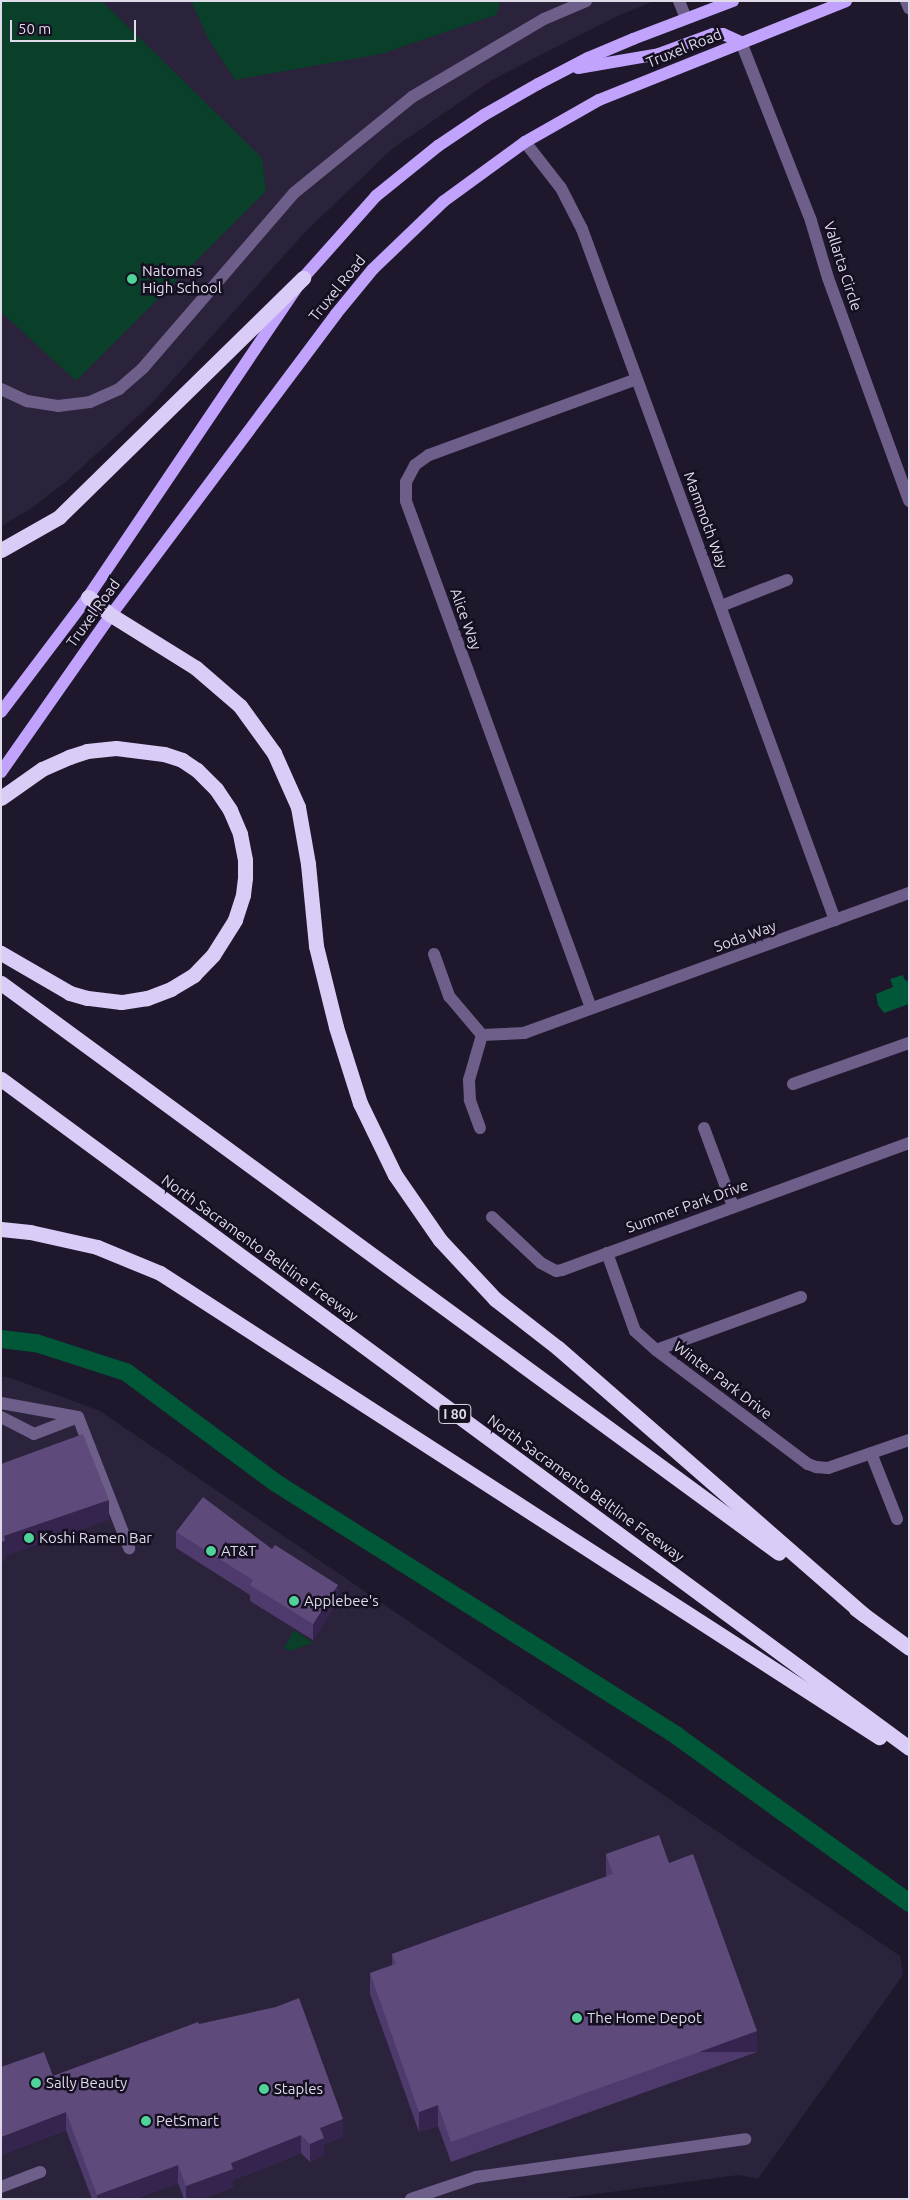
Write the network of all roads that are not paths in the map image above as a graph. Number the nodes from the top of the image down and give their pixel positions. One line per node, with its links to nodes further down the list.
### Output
1 (586, 1): 13 (street)
2 (680, 1): 7 (street)
3 (733, 1): 7 (main road, Truxel Road)
4 (846, 1): 8 (main road, Truxel Road)
5 (906, 1): 6 (street)
6 (909, 8)
7 (686, 18): 9 (main road, Truxel Road)
8 (741, 42): 9 (main road); 10 (main road, Truxel Road); 14 (street, Vallarta Circle)
9 (568, 69): 11 (main road, Truxel Road)
10 (525, 142): 12 (street, Mammoth Way); 19 (main road, Truxel Road)
11 (303, 278): 15 (highway); 17 (main road, Truxel Road)
12 (637, 379): 18 (street, Mammoth Way); 28 (street, Alice Way)
13 (1, 389)
14 (909, 501)
15 (1, 550)
16 (787, 580): 18 (street)
17 (88, 597): 19 (highway); 20 (main road, Truxel Road)
18 (721, 606): 24 (street, Mammoth Way)
19 (111, 615): 21 (main road, Truxel Road); 49 (highway)
20 (1, 712)
21 (1, 772)
22 (1, 798): 25 (highway)
23 (909, 893): 24 (street, Soda Way)
24 (836, 920): 28 (street, Soda Way)
25 (1, 953)
26 (434, 954): 29 (street)
27 (1, 983): 49 (highway)
28 (592, 1008): 29 (street, Soda Way)
29 (482, 1035): 33 (street)
30 (909, 1042): 32 (street)
31 (1, 1079): 51 (highway, North Sacramento Beltline Freeway / I 80)
32 (793, 1084)
33 (480, 1128)
34 (704, 1128): 36 (street)
35 (909, 1144): 36 (street, Summer Park Drive)
36 (733, 1206): 39 (street, Summer Park Drive)
37 (492, 1217): 39 (street, Summer Park Drive)
38 (1, 1229): 52 (highway)
39 (606, 1253): 41 (street)
40 (801, 1297): 41 (street, Winter Park Drive)
41 (656, 1350): 46 (street, Winter Park Drive)
42 (1, 1403): 44 (street)
43 (1, 1416): 44 (street)
44 (78, 1417): 48 (street)
45 (909, 1440): 46 (street, Winter Park Drive)
46 (871, 1453): 47 (street)
47 (897, 1519)
48 (129, 1548)
49 (864, 1615): 50 (highway)
50 (909, 1648)
51 (909, 1748)
52 (909, 1756)
53 (745, 2139): 56 (street)
54 (40, 2172): 55 (street)
55 (1, 2187)
56 (411, 2199)

